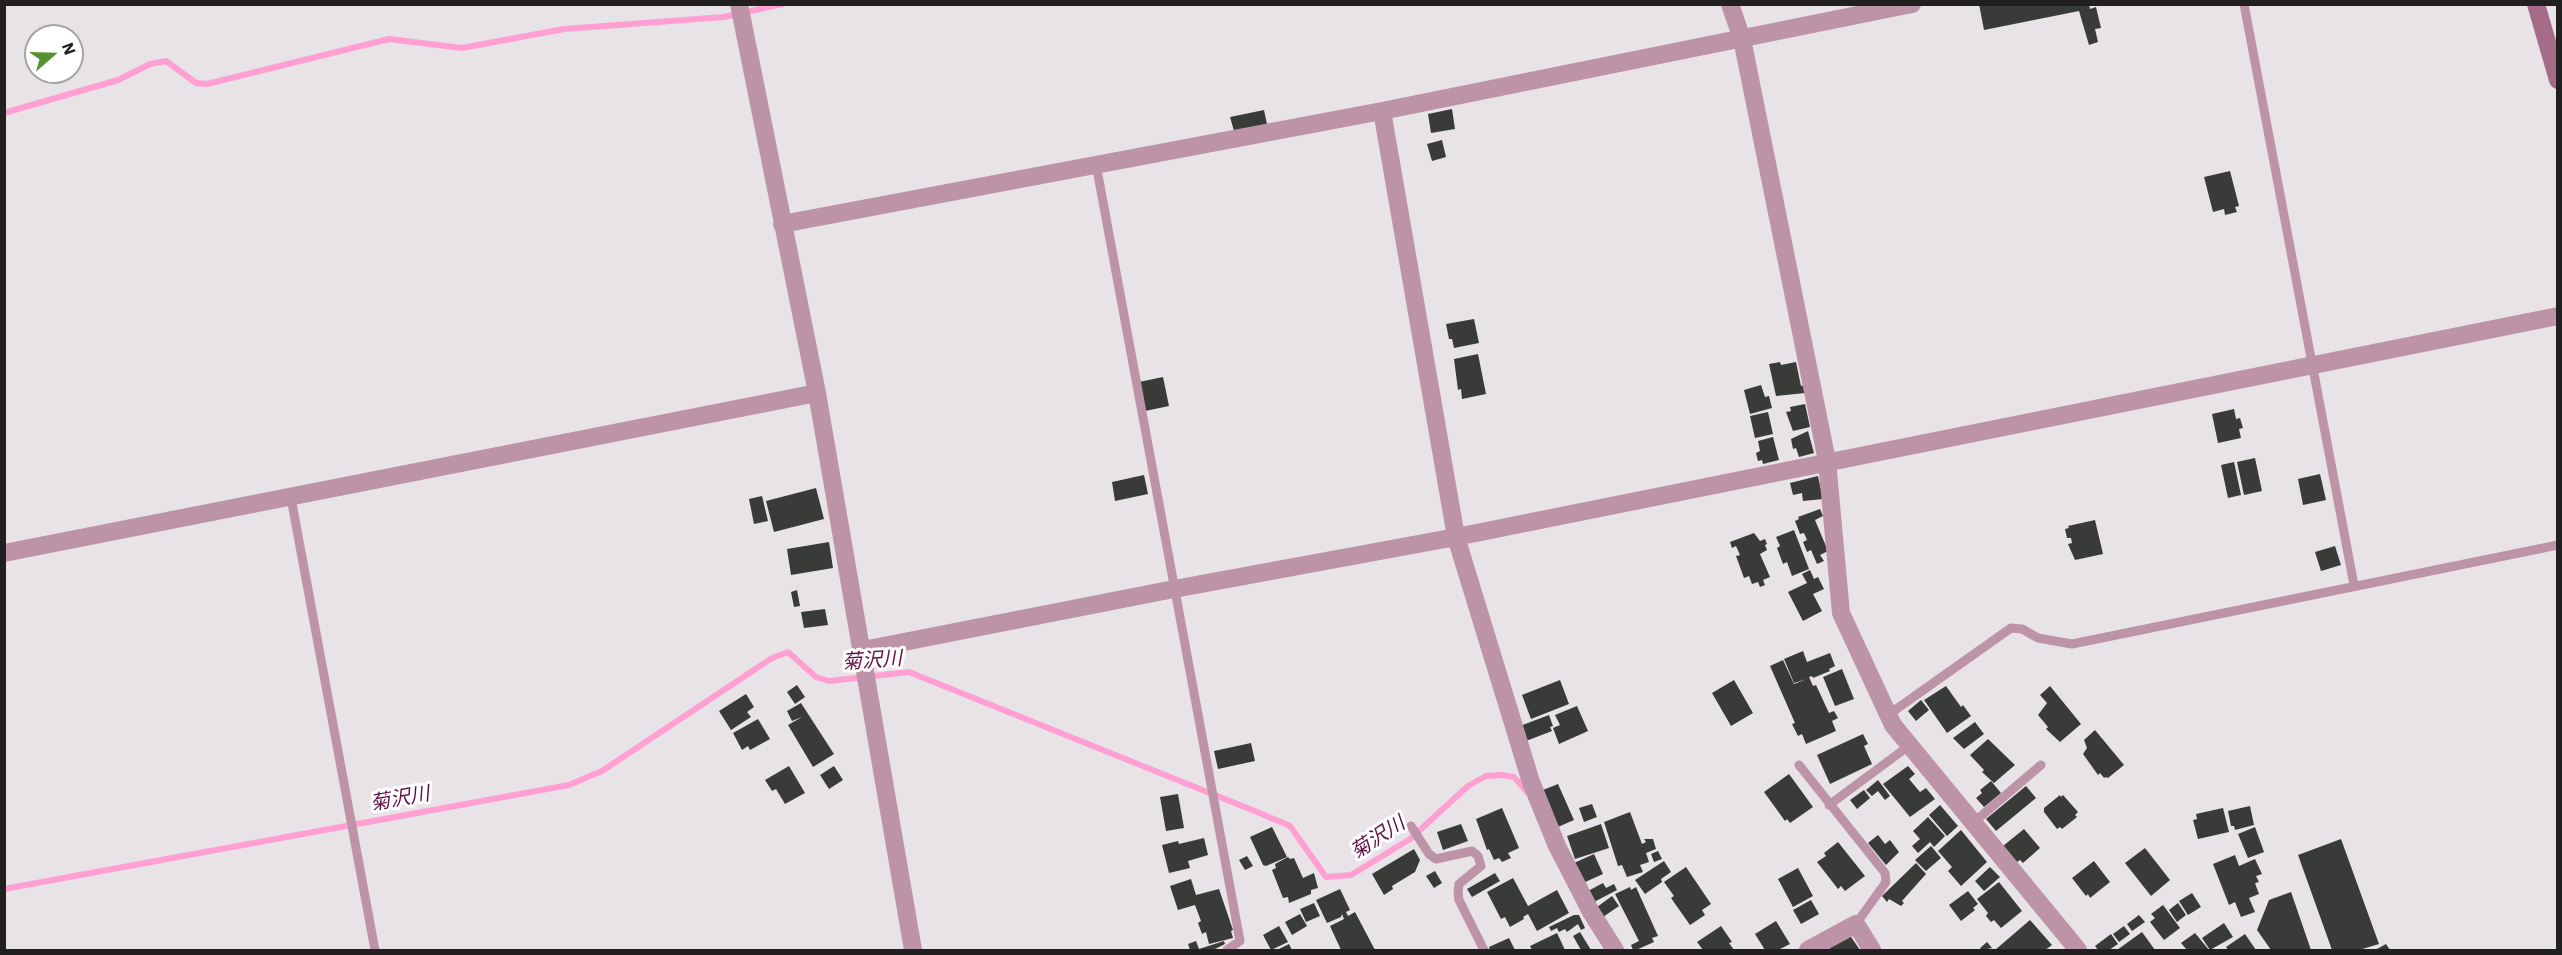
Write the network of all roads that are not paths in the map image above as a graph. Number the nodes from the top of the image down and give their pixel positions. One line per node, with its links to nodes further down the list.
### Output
1 (740, 4): 10 (street)
2 (1730, 4): 6 (street)
3 (1912, 4): 6 (street)
4 (2244, 4): 12 (lane)
5 (2536, 4): 7 (street)
6 (1742, 39): 8 (street); 14 (street)
7 (2558, 80)
8 (1382, 111): 9 (street); 16 (street)
9 (1096, 164): 10 (street); 20 (lane)
10 (782, 224): 13 (street)
11 (2558, 316): 12 (street)
12 (2312, 366): 14 (street); 19 (lane)
13 (817, 393): 15 (street); 21 (street)
14 (1827, 461): 16 (street); 22 (street)
15 (291, 498): 18 (street); 31 (lane)
16 (1456, 537): 20 (street); 34 (street)
17 (2558, 545): 19 (lane)
18 (4, 553)
19 (2354, 585): 22 (lane)
20 (1174, 589): 21 (street); 30 (lane)
21 (863, 650): 32 (street)
22 (1888, 715): 23 (street)
23 (1910, 745): 26 (lane); 27 (street)
24 (1799, 765): 26 (lane)
25 (2041, 765): 27 (lane)
26 (1829, 805): 29 (lane)
27 (1973, 823): 37 (street)
28 (1411, 826): 33 (lane)
29 (1856, 924): 35 (street); 36 (street)
30 (1232, 949)
31 (375, 951)
32 (913, 951)
33 (1484, 951)
34 (1615, 951)
35 (1808, 951)
36 (1872, 951)
37 (2078, 951)

